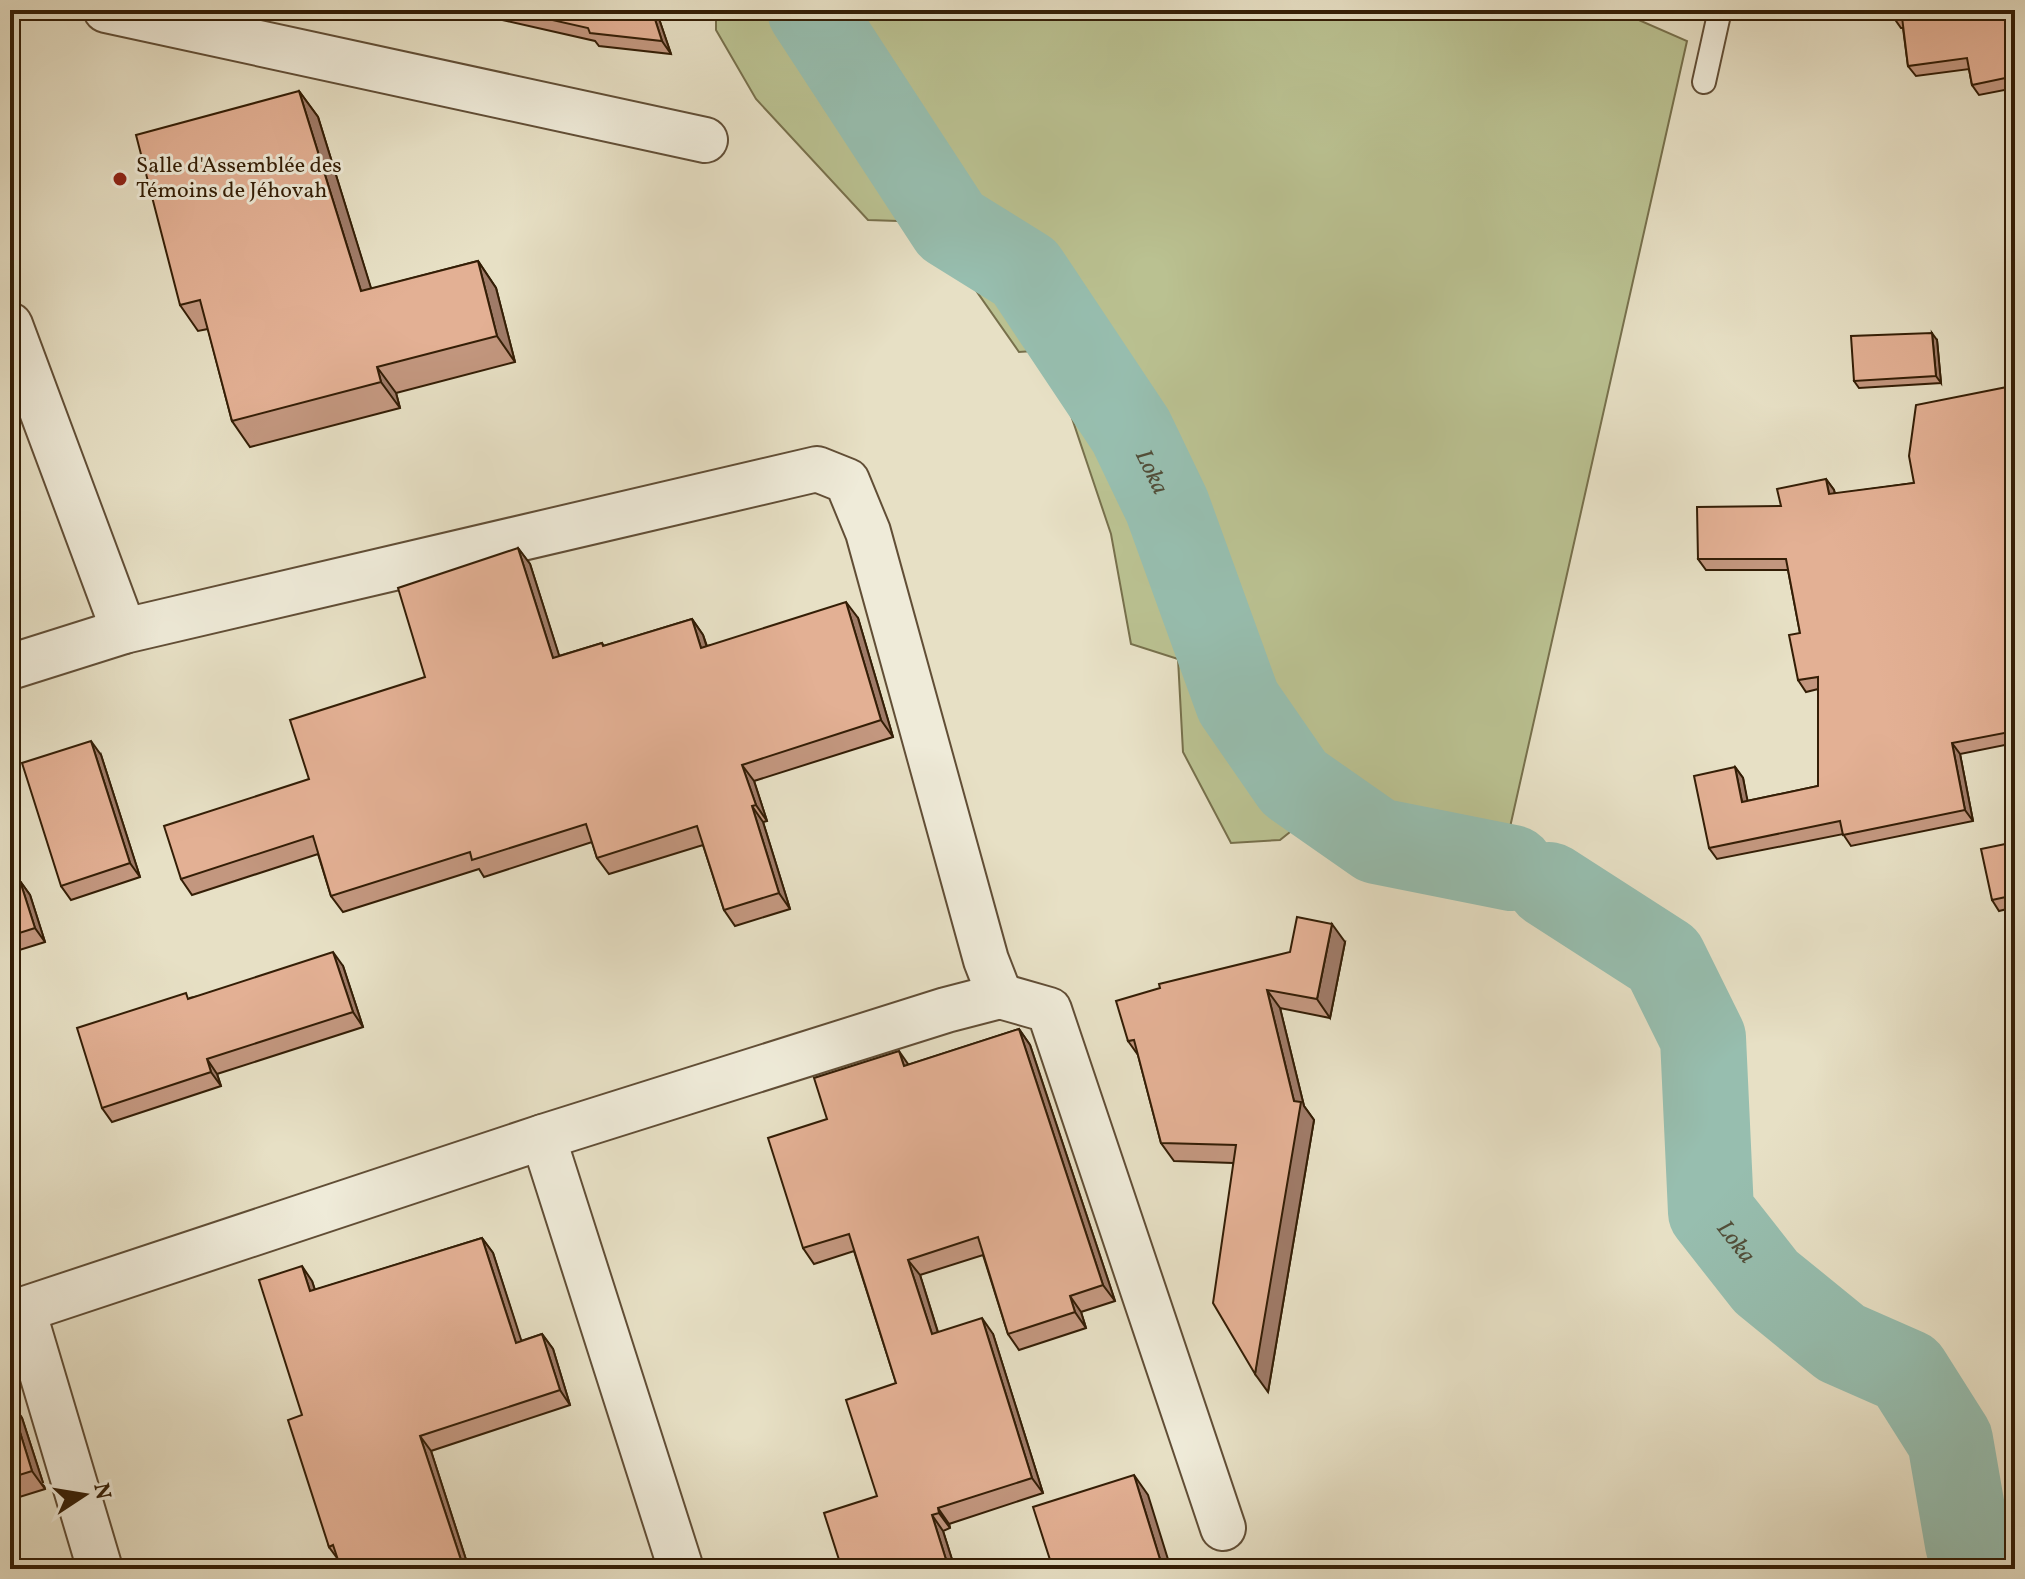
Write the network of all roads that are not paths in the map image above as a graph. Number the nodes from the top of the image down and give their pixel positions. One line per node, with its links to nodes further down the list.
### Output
1 (106, 10): 4 (street)
2 (1720, 10): 3 (lane)
3 (1704, 82)
4 (705, 140)
5 (10, 325): 6 (street)
6 (124, 631): 7 (street); 8 (street)
7 (10, 667)
8 (1000, 996): 9 (street); 11 (street)
9 (543, 1137): 10 (street); 13 (street)
10 (16, 1312): 12 (street)
11 (1223, 1528)
12 (100, 1569)
13 (681, 1569)

